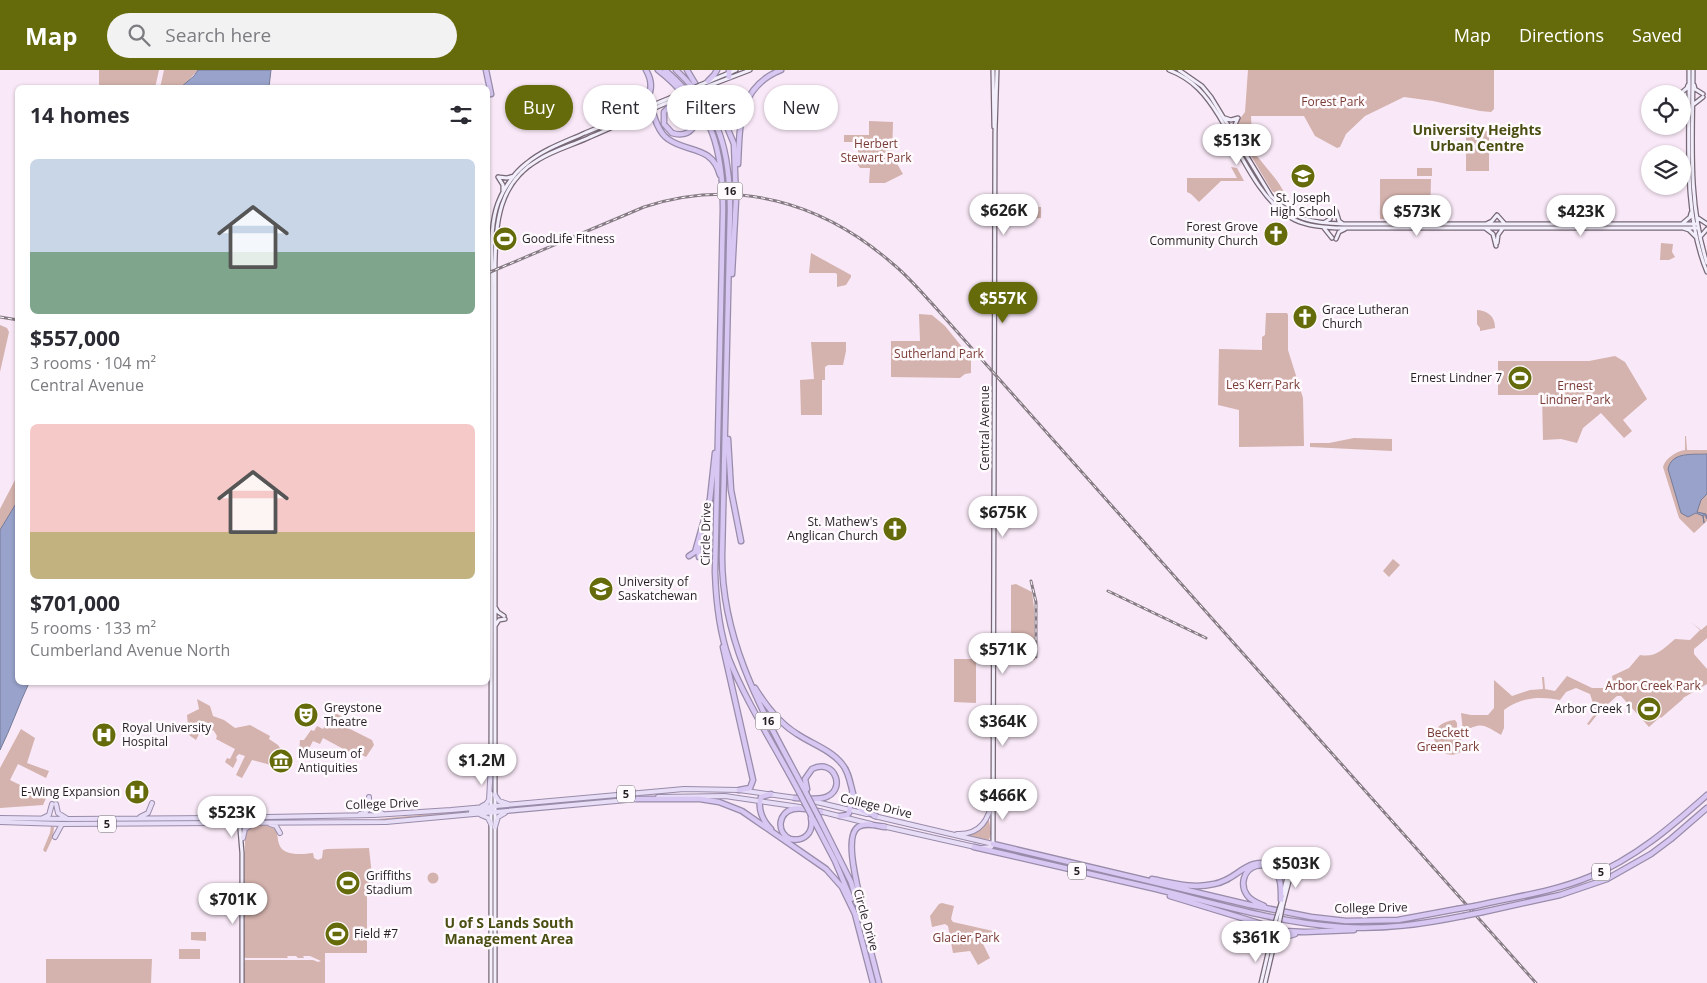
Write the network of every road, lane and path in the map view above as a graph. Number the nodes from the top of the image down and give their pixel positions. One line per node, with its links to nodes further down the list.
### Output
1 (486, 70): 20 (highway)
2 (646, 70): 21 (highway)
3 (658, 70): 22 (highway)
4 (665, 70): 41 (highway, Circle Drive / 16)
5 (676, 70): 60 (highway, Circle Drive / 16)
6 (687, 70): 44 (highway)
7 (717, 70): 18 (highway)
8 (736, 70): 16 (main road)
9 (750, 70): 16 (main road)
10 (781, 70): 44 (highway)
11 (991, 70): 17 (main road)
12 (998, 70): 17 (main road)
13 (1169, 70): 54 (main road)
14 (1179, 70): 30 (main road)
15 (1691, 70): 19 (main road)
16 (729, 73): 18 (main road); 24 (main road)
17 (995, 77): 84 (main road, Central Avenue)
18 (708, 81): 23 (main road)
19 (1691, 82): 25 (main road); 28 (main road)
20 (489, 85)
21 (651, 85)
22 (675, 85)
23 (702, 85)
24 (703, 85)
25 (1689, 85)
26 (490, 89): 27 (highway)
27 (491, 94)
28 (1691, 107): 39 (main road)
29 (667, 109): 32 (highway)
30 (1224, 117): 37 (main road); 37 (main road)
31 (657, 124): 41 (highway)
32 (667, 127)
33 (596, 130): 40 (main road)
34 (602, 130): 64 (main road)
35 (670, 130): 36 (highway)
36 (691, 130)
37 (1234, 135): 47 (main road)
38 (1691, 157): 39 (main road)
39 (1693, 160): 46 (main road)
40 (514, 176): 42 (main road); 42 (main road)
41 (722, 190): 61 (highway, Circle Drive / 16)
42 (503, 192): 63 (main road)
43 (1691, 195): 45 (main road)
44 (736, 200): 60 (highway)
45 (1691, 210): 52 (main road); 53 (main road)
46 (1696, 215): 49 (main road); 53 (main road)
47 (1321, 223): 48 (main road); 48 (main road)
48 (1344, 224): 50 (main road)
49 (1707, 224)
50 (1485, 226): 51 (main road); 51 (main road); 51 (main road); 55 (main road)
51 (1505, 226): 52 (main road)
52 (1681, 226): 53 (main road); 57 (main road)
53 (1696, 226): 57 (main road)
54 (1323, 228): 55 (main road); 55 (main road)
55 (1347, 228)
56 (1707, 229): 57 (main road)
57 (1698, 238): 58 (main road); 59 (main road)
58 (1707, 263)
59 (1707, 272)
60 (728, 328): 62 (highway, Circle Drive / 16)
61 (718, 414): 66 (highway); 71 (highway, Circle Drive / 16)
62 (726, 420): 65 (highway); 74 (highway, Circle Drive / 16)
63 (491, 430): 64 (main road); 69 (main road)
64 (495, 454): 69 (main road)
65 (747, 537)
66 (698, 539): 67 (highway); 68 (highway)
67 (690, 556)
68 (699, 556)
69 (493, 606): 70 (main road); 73 (main road); 73 (main road)
70 (490, 610)
71 (718, 616): 77 (highway); 99 (highway, Circle Drive / 16, bridge)
72 (490, 623): 73 (main road)
73 (493, 627): 75 (main road); 79 (main road)
74 (736, 646): 76 (highway); 78 (highway, Circle Drive / 16)
75 (491, 764): 91 (main road); 93 (main road)
76 (852, 784): 94 (highway); 102 (highway)
77 (739, 790): 80 (main road, College Drive / 5); 88 (main road, College Drive / 5)
78 (807, 793): 83 (highway); 97 (highway, Circle Drive / 16, bridge)
79 (495, 794): 89 (main road); 93 (main road)
80 (771, 794): 83 (main road, College Drive / 5); 86 (highway)
81 (1707, 794): 131 (highway, College Drive / 5, bridge)
82 (369, 797): 100 (main road)
83 (795, 798): 94 (main road, College Drive / 5)
84 (993, 798): 118 (main road); 122 (main road, Central Avenue)
85 (637, 799): 86 (main road, College Drive / 5); 95 (main road, College Drive / 5); 121 (highway)
86 (760, 800): 97 (main road, College Drive / 5); 121 (highway)
87 (152, 803): 107 (main road)
88 (529, 803): 89 (main road, College Drive / 5); 93 (main road)
89 (512, 805): 93 (main road, College Drive / 5)
90 (376, 806): 98 (main road)
91 (474, 808): 93 (main road, College Drive / 5); 98 (main road, College Drive / 5)
92 (1707, 809): 136 (highway, College Drive / 5, bridge)
93 (493, 810): 95 (main road, College Drive / 5); 96 (main road, College Drive / 5); 109 (main road); 116 (main road)
94 (850, 810): 101 (highway); 102 (main road, College Drive / 5)
95 (512, 811): 116 (main road)
96 (477, 814): 109 (main road, College Drive / 5); 116 (main road)
97 (820, 814): 99 (highway); 101 (main road, College Drive / 5); 133 (highway, Circle Drive / 16)
98 (386, 815): 100 (main road, College Drive / 5)
99 (810, 815): 132 (highway, Circle Drive / 16)
100 (348, 816): 108 (main road, College Drive / 5)
101 (840, 816): 117 (main road, College Drive / 5)
102 (876, 816): 118 (main road, College Drive / 5)
103 (0, 818): 105 (main road, College Drive / 5)
104 (214, 818): 107 (main road, College Drive / 5); 108 (main road, College Drive / 5); 112 (main road)
105 (37, 819): 106 (main road, College Drive / 5); 106 (main road)
106 (70, 819): 107 (main road, College Drive / 5)
107 (130, 819)
108 (241, 820): 112 (main road, College Drive / 5); 113 (main road, College Drive / 5); 120 (main road); 124 (main road)
109 (413, 820): 111 (main road, College Drive / 5)
110 (0, 822): 115 (main road, College Drive / 5)
111 (286, 822): 114 (main road, College Drive / 5); 114 (main road)
112 (198, 823): 115 (main road, College Drive / 5)
113 (254, 823): 114 (main road, College Drive / 5); 120 (main road)
114 (268, 823)
115 (62, 824): 119 (main road)
116 (493, 825): 142 (main road)
117 (885, 827): 123 (main road, College Drive / 5); 133 (highway)
118 (945, 832): 122 (main road, College Drive / 5)
119 (55, 837)
120 (243, 838): 124 (main road)
121 (785, 842): 132 (highway)
122 (994, 844): 123 (main road); 125 (highway); 128 (highway, College Drive / 5)
123 (974, 847): 125 (highway, College Drive / 5)
124 (242, 853): 141 (main road)
125 (1016, 857): 129 (highway, College Drive / 5)
126 (1266, 866): 127 (highway); 130 (highway); 131 (highway)
127 (1290, 869): 128 (highway); 130 (main road)
128 (1122, 874): 131 (highway, College Drive / 5)
129 (1137, 885): 134 (highway); 136 (highway, College Drive / 5)
130 (1282, 902): 135 (main road, bridge)
131 (1296, 915)
132 (856, 916): 140 (highway, Circle Drive / 16)
133 (863, 921): 139 (highway, Circle Drive / 16)
134 (1258, 923): 135 (highway); 138 (highway)
135 (1276, 926): 137 (highway); 138 (main road)
136 (1394, 927): 137 (highway)
137 (1304, 932): 138 (highway)
138 (1271, 947): 143 (main road); 144 (main road)
139 (880, 981)
140 (872, 982)
141 (242, 983)
142 (493, 983)
143 (1261, 983)
144 (1265, 983)

